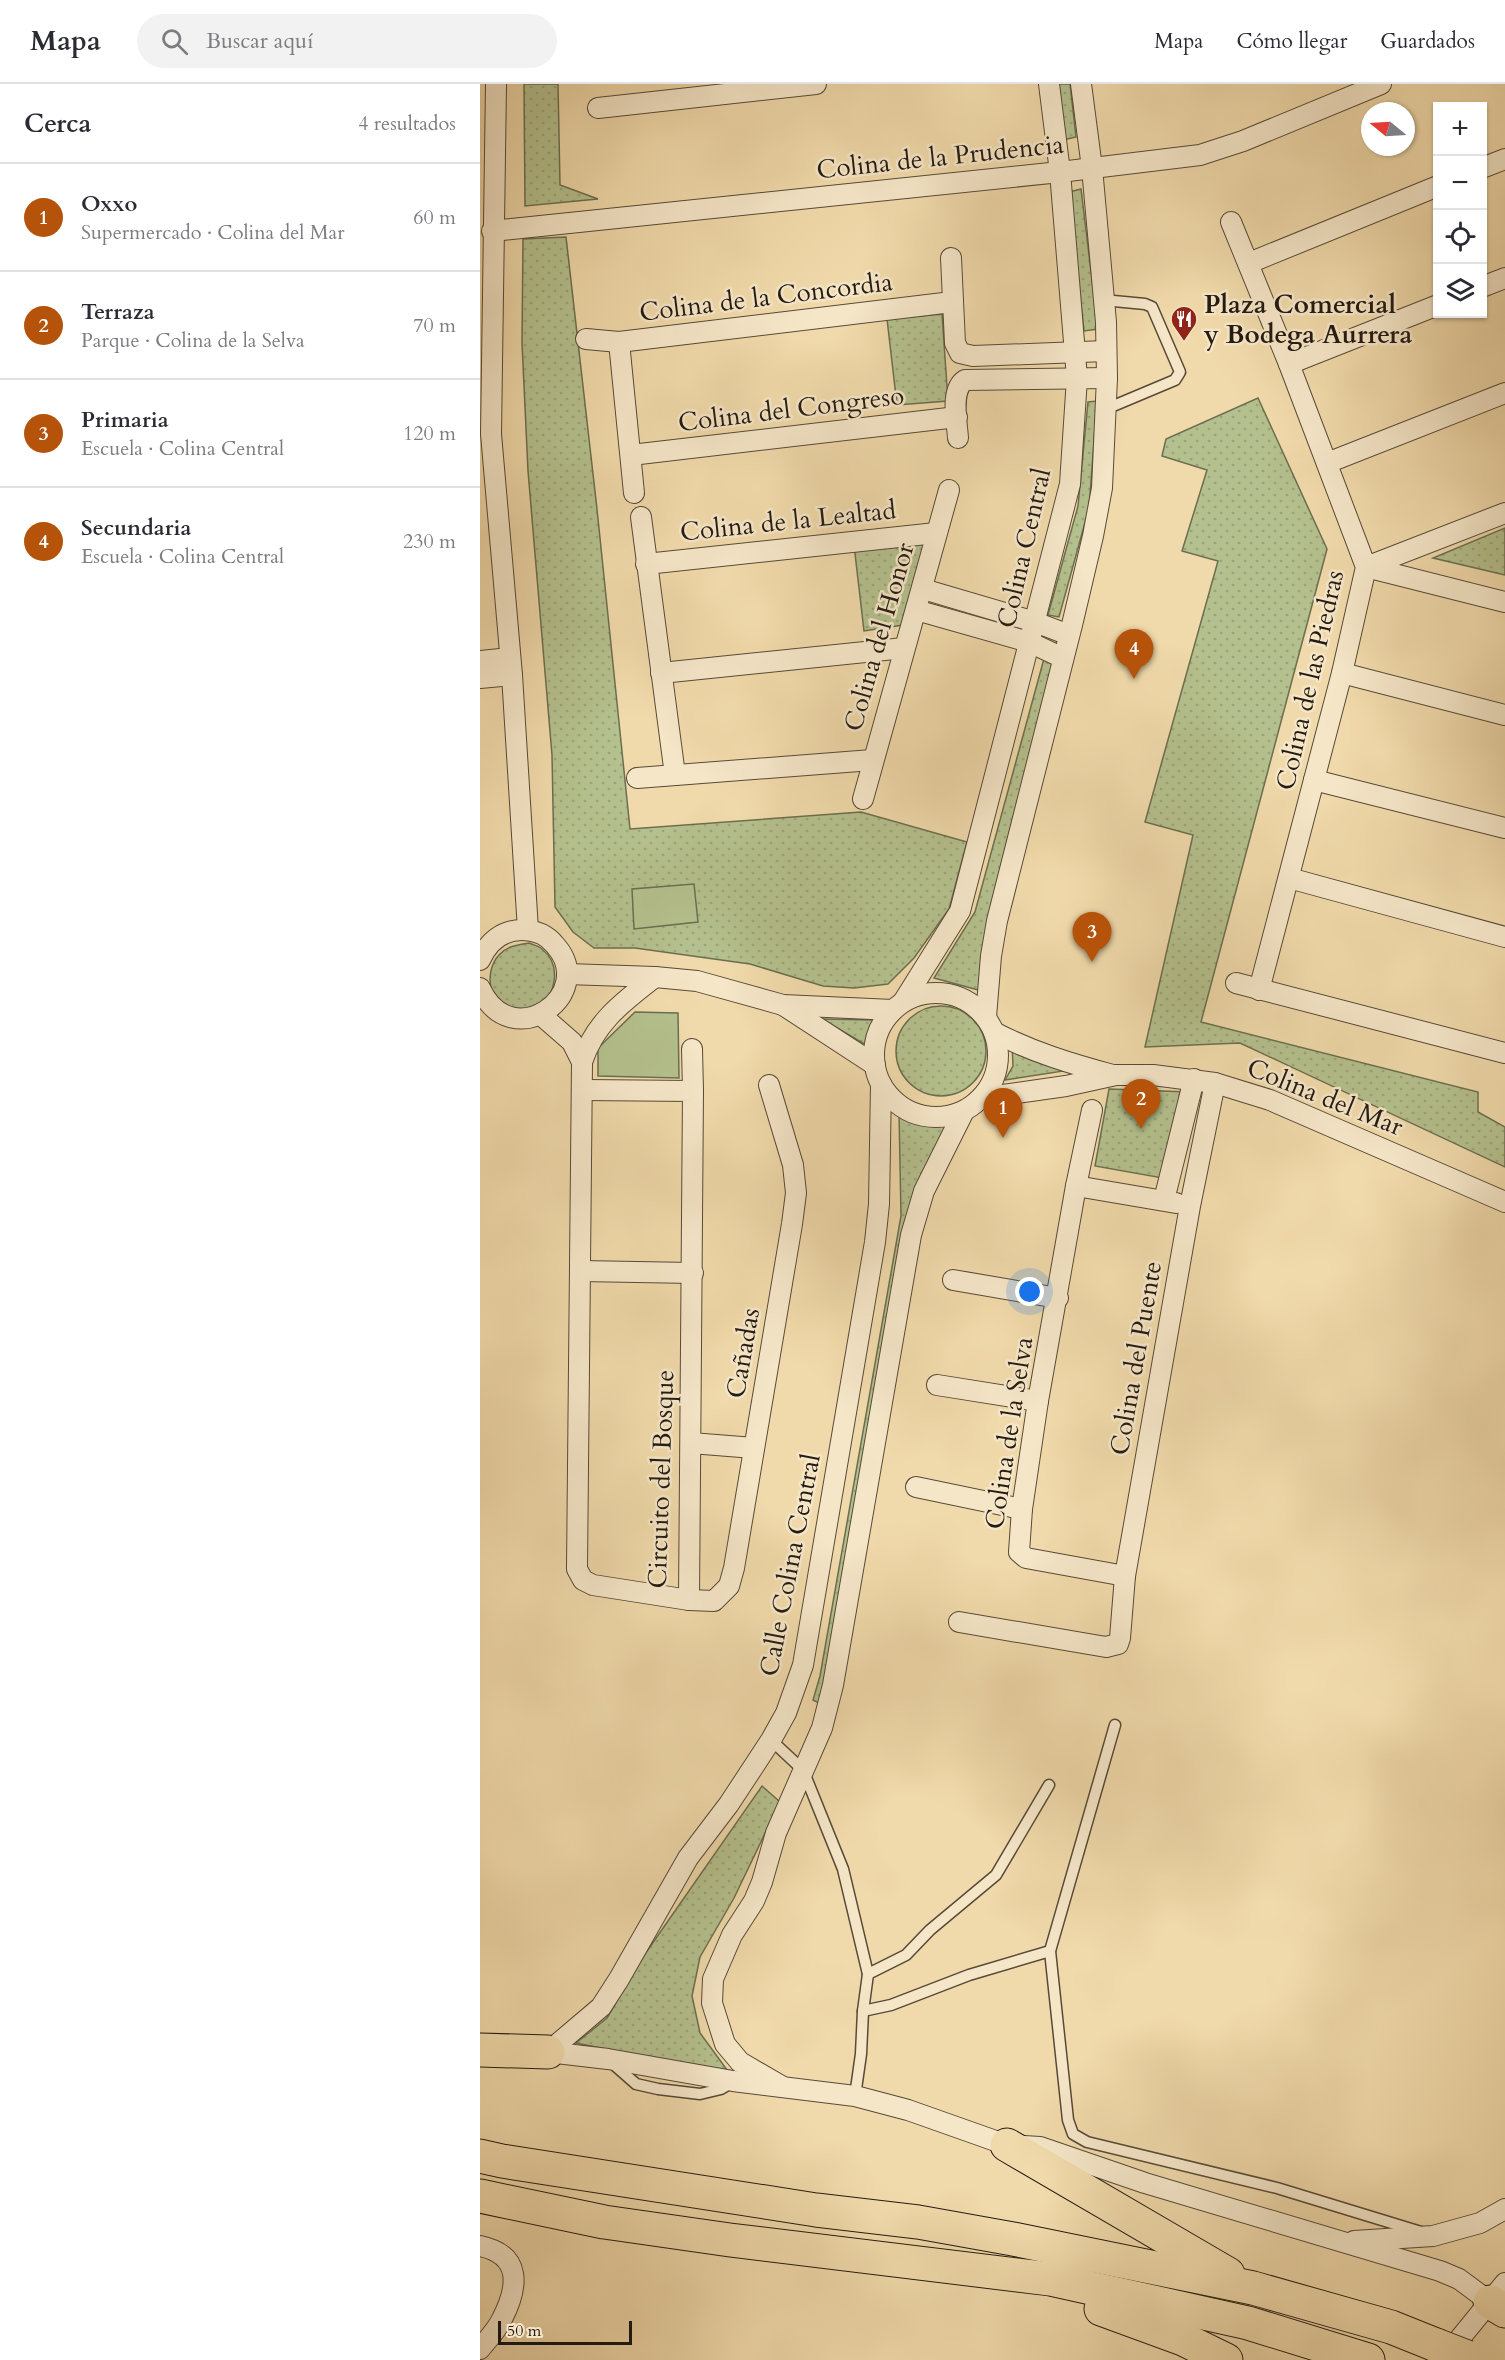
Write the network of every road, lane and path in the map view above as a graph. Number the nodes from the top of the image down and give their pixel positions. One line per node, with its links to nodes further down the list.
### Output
1 (495, 84): 14 (street)
2 (816, 84): 6 (street)
3 (1049, 84): 11 (street, Colina Central)
4 (1081, 84): 10 (street)
5 (1381, 84): 10 (street, Colina de la Prudencia)
6 (637, 94): 7 (street)
7 (598, 108)
8 (1505, 159): 9 (street)
9 (1487, 166)
10 (1092, 168): 11 (street, Colina de la Prudencia); 20 (street)
11 (1060, 172): 14 (street, Colina de la Prudencia); 26 (street, Colina Central)
12 (1433, 188): 17 (street)
13 (1231, 222): 17 (street, Colina de las Piedras)
14 (492, 231): 16 (street)
15 (951, 258): 21 (street)
16 (486, 261): 52 (street)
17 (1249, 263): 27 (street, Colina de las Piedras)
18 (1505, 278): 19 (street)
19 (1487, 285)
20 (1103, 300): 25 (street); 31 (lane)
21 (952, 302): 24 (street, Colina de la Concordia); 26 (street)
22 (1433, 307): 27 (street)
23 (586, 339): 24 (street, Colina de la Concordia)
24 (620, 342): 34 (street)
25 (1106, 351): 26 (street); 29 (street)
26 (1076, 353): 28 (street, Colina Central)
27 (1289, 364): 35 (street, Colina de las Piedras)
28 (1077, 378): 29 (street); 32 (street); 46 (street, Colina Central)
29 (1107, 378): 31 (street)
30 (1505, 393): 35 (street)
31 (1106, 408): 47 (street)
32 (957, 417): 33 (street); 34 (street, Colina del Congreso)
33 (958, 438)
34 (631, 455): 37 (street)
35 (1327, 463): 42 (street, Colina de las Piedras)
36 (949, 490): 40 (street, Colina del Honor)
37 (634, 493)
38 (1505, 513): 42 (street)
39 (641, 517): 41 (street)
40 (936, 533): 41 (street, Colina de la Lealtad); 43 (street, Colina del Honor)
41 (646, 564): 53 (street)
42 (1366, 567): 44 (street); 54 (street, Colina de las Piedras)
43 (923, 589): 45 (street, Colina del Honor); 46 (street)
44 (1505, 602)
45 (916, 610): 48 (street); 49 (street, Colina del Honor)
46 (1035, 622): 47 (street); 48 (street, Colina Central)
47 (1069, 635): 50 (street)
48 (1029, 642): 50 (street); 73 (street, Colina Central)
49 (904, 648): 53 (street); 57 (street, Colina del Honor)
50 (1063, 658): 75 (street)
51 (480, 661): 52 (street)
52 (511, 667): 55 (street); 64 (street)
53 (661, 673): 58 (street)
54 (1342, 673): 56 (street); 60 (street, Colina de las Piedras)
55 (480, 678)
56 (1505, 715)
57 (873, 760): 58 (street); 61 (street, Colina del Honor)
58 (675, 775): 59 (street)
59 (637, 778)
60 (1314, 780): 62 (street); 63 (street, Colina de las Piedras)
61 (863, 799)
62 (1505, 828)
63 (1289, 878): 65 (street); 71 (street, Colina de las Piedras)
64 (528, 930): 66 (street); 67 (street)
65 (1505, 937)
66 (480, 960)
67 (567, 974): 68 (street); 74 (street)
68 (655, 977): 72 (street); 78 (street, Circuito del Bosque)
69 (1236, 983): 71 (street)
70 (480, 988): 74 (street)
71 (1259, 990): 77 (street)
72 (783, 1005): 73 (street); 79 (street)
73 (898, 1006): 75 (street); 79 (street)
74 (541, 1015): 78 (street)
75 (990, 1025): 80 (street, Colina del Mar); 87 (street)
76 (692, 1049): 86 (street, Circuito del Bosque)
77 (1505, 1053)
78 (582, 1062): 85 (street, Circuito del Bosque)
79 (875, 1065): 83 (street)
80 (1116, 1075): 81 (street, Colina del Mar); 87 (street, Colina del Mar)
81 (1194, 1079): 82 (street, Colina del Mar); 91 (street)
82 (1215, 1083): 92 (street, Colina del Mar); 93 (street, Colina del Puente)
83 (881, 1084): 89 (street); 108 (street, Calle Colina Central)
84 (769, 1085): 101 (street, Cañadas)
85 (583, 1090): 86 (street); 94 (street, Circuito del Bosque)
86 (693, 1091): 95 (street, Circuito del Bosque)
87 (981, 1098): 89 (street)
88 (1092, 1110): 90 (street, Colina de la Selva)
89 (964, 1111): 109 (street)
90 (1076, 1186): 91 (street); 97 (street, Colina de la Selva)
91 (1164, 1200): 93 (street)
92 (1505, 1202)
93 (1190, 1206): 104 (street, Colina del Puente)
94 (580, 1271): 95 (street); 105 (street, Circuito del Bosque)
95 (693, 1273): 100 (street, Circuito del Bosque)
96 (953, 1280): 97 (street)
97 (1058, 1298): 99 (street, Colina de la Selva)
98 (937, 1385): 99 (street)
99 (1038, 1401): 103 (street, Colina de la Selva)
100 (691, 1443): 101 (street); 105 (street, Circuito del Bosque)
101 (754, 1448): 105 (street, Cañadas)
102 (916, 1487): 103 (street)
103 (1022, 1509): 104 (street, Colina de la Selva)
104 (1125, 1576): 106 (street, Colina del Puente)
105 (689, 1600)
106 (959, 1622)
107 (1115, 1725): 111 (lane)
108 (771, 1740): 109 (lane); 115 (street, Calle Colina Central)
109 (803, 1770): 112 (lane); 116 (street)
110 (1048, 1785): 112 (lane)
111 (1050, 1951): 113 (lane); 122 (lane)
112 (868, 1974): 113 (lane)
113 (863, 2012): 117 (lane)
114 (480, 2050): 115 (highway)
115 (548, 2052): 116 (street)
116 (783, 2087): 117 (street)
117 (855, 2096): 118 (street)
118 (1006, 2145): 123 (street); 127 (highway)
119 (480, 2156): 127 (highway)
120 (480, 2196): 126 (highway)
121 (1505, 2209): 122 (street)
122 (1432, 2236): 123 (street)
123 (1343, 2242): 128 (street)
124 (480, 2246): 129 (street)
125 (1505, 2269): 128 (street)
126 (1050, 2279): 131 (highway); 132 (highway)
127 (1253, 2289): 130 (highway)
128 (1500, 2298): 130 (street)
129 (480, 2349)
130 (1457, 2351)
131 (1226, 2360)
132 (1368, 2360)

